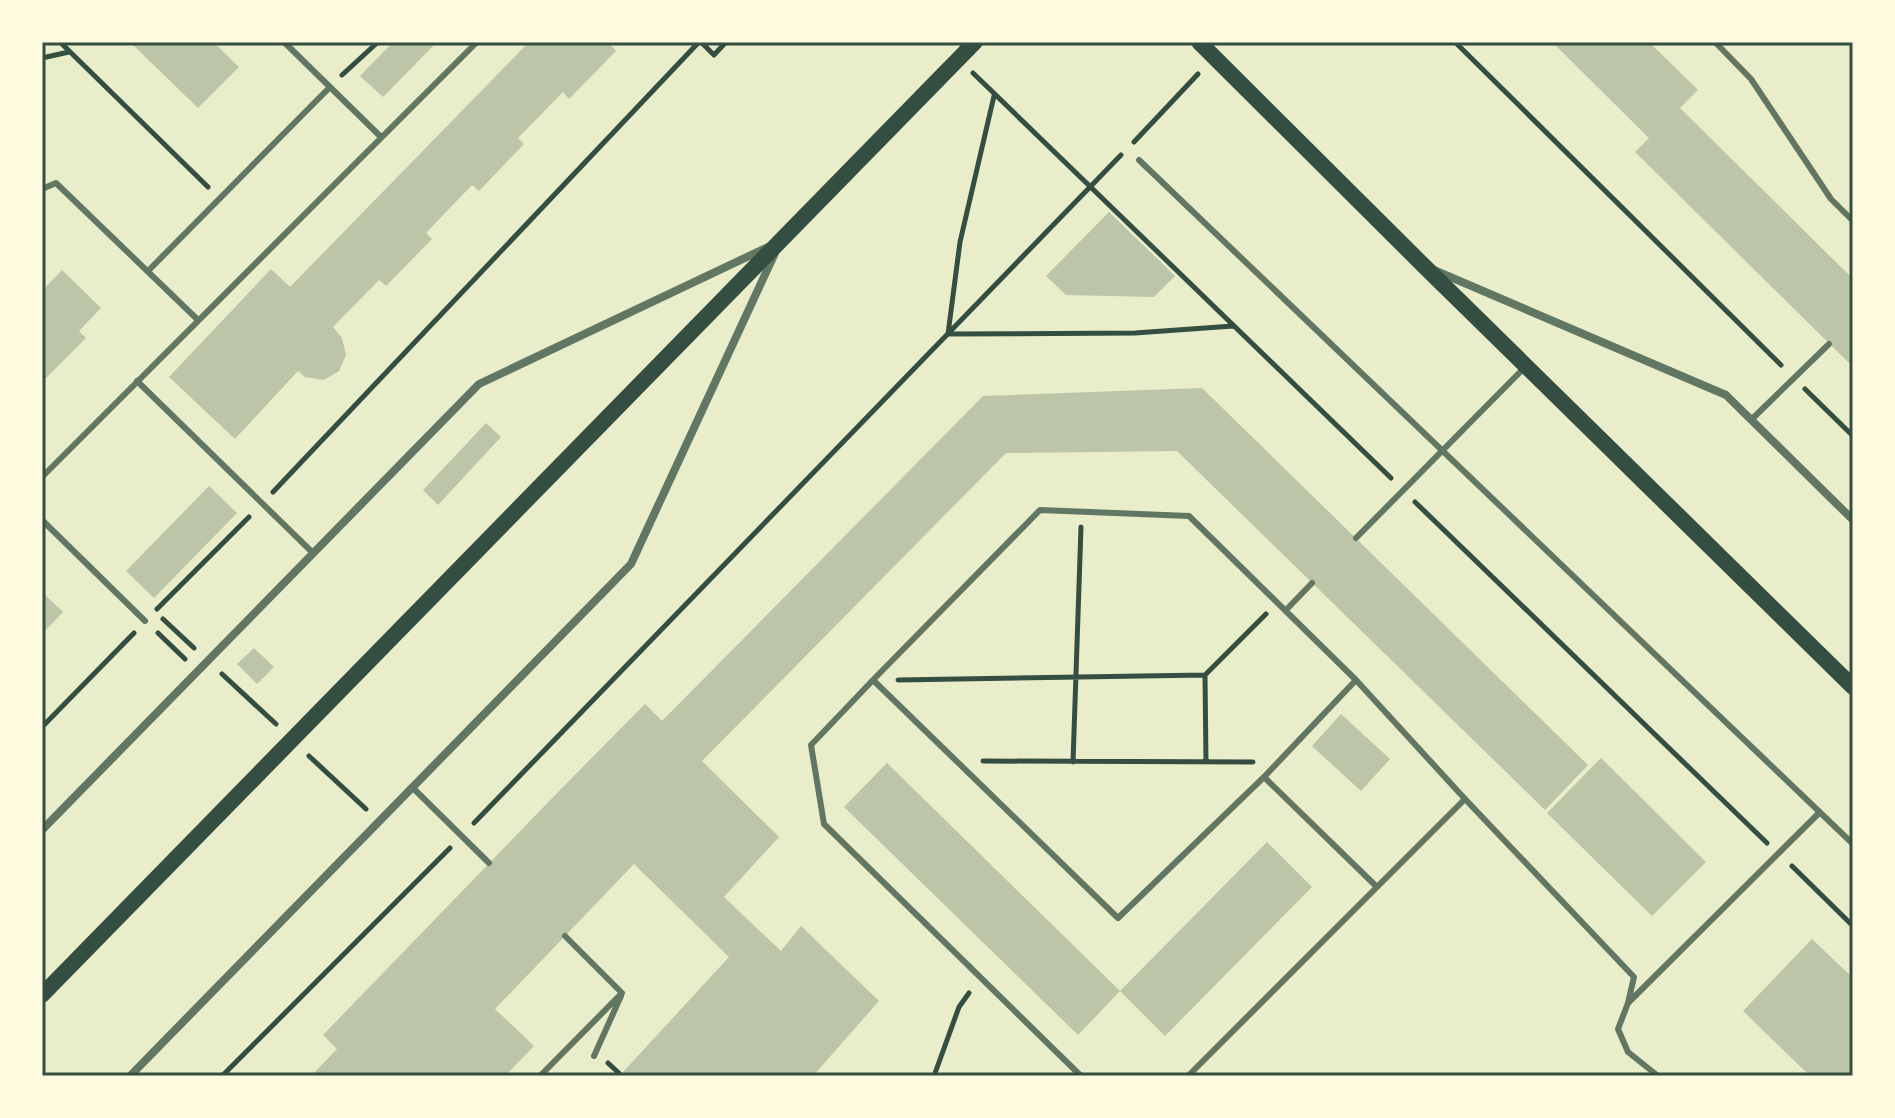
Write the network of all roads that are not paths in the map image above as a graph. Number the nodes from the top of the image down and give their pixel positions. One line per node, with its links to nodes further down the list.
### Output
1 (284, 42): 6 (lane)
2 (477, 42): 7 (lane)
3 (975, 42): 11 (main road)
4 (1199, 42): 12 (main road)
5 (1715, 42): 10 (lane)
6 (330, 87): 7 (lane); 13 (lane)
7 (381, 137): 14 (lane)
8 (1139, 160): 19 (lane)
9 (42, 189): 13 (lane)
10 (1853, 221)
11 (780, 241): 24 (street); 32 (street); 41 (main road)
12 (1423, 265): 16 (main road); 18 (street)
13 (148, 271): 14 (lane)
14 (198, 320): 17 (lane)
15 (1829, 344): 18 (lane)
16 (1527, 365): 19 (lane); 30 (main road)
17 (137, 381): 20 (lane); 24 (lane)
18 (1752, 419): 22 (street)
19 (1442, 451): 23 (lane); 34 (lane)
20 (42, 477)
21 (42, 520): 27 (lane)
22 (1853, 520)
23 (1356, 538)
24 (313, 553): 35 (street)
25 (1312, 583): 26 (lane)
26 (1286, 610): 28 (lane); 29 (lane)
27 (145, 621)
28 (873, 680): 31 (lane); 46 (lane)
29 (1356, 680): 31 (lane); 33 (lane)
30 (1853, 687)
31 (1264, 777): 38 (lane)
32 (412, 787): 37 (lane); 44 (street)
33 (1465, 799): 38 (lane); 42 (lane)
34 (1820, 812): 36 (lane); 42 (lane)
35 (42, 830)
36 (1853, 844)
37 (489, 863)
38 (1377, 887): 47 (lane)
39 (565, 936): 40 (lane)
40 (622, 993): 43 (lane); 45 (lane)
41 (42, 995)
42 (1628, 1003): 48 (lane)
43 (594, 1056)
44 (130, 1076)
45 (540, 1076)
46 (1081, 1076)
47 (1188, 1076)
48 (1658, 1076)

